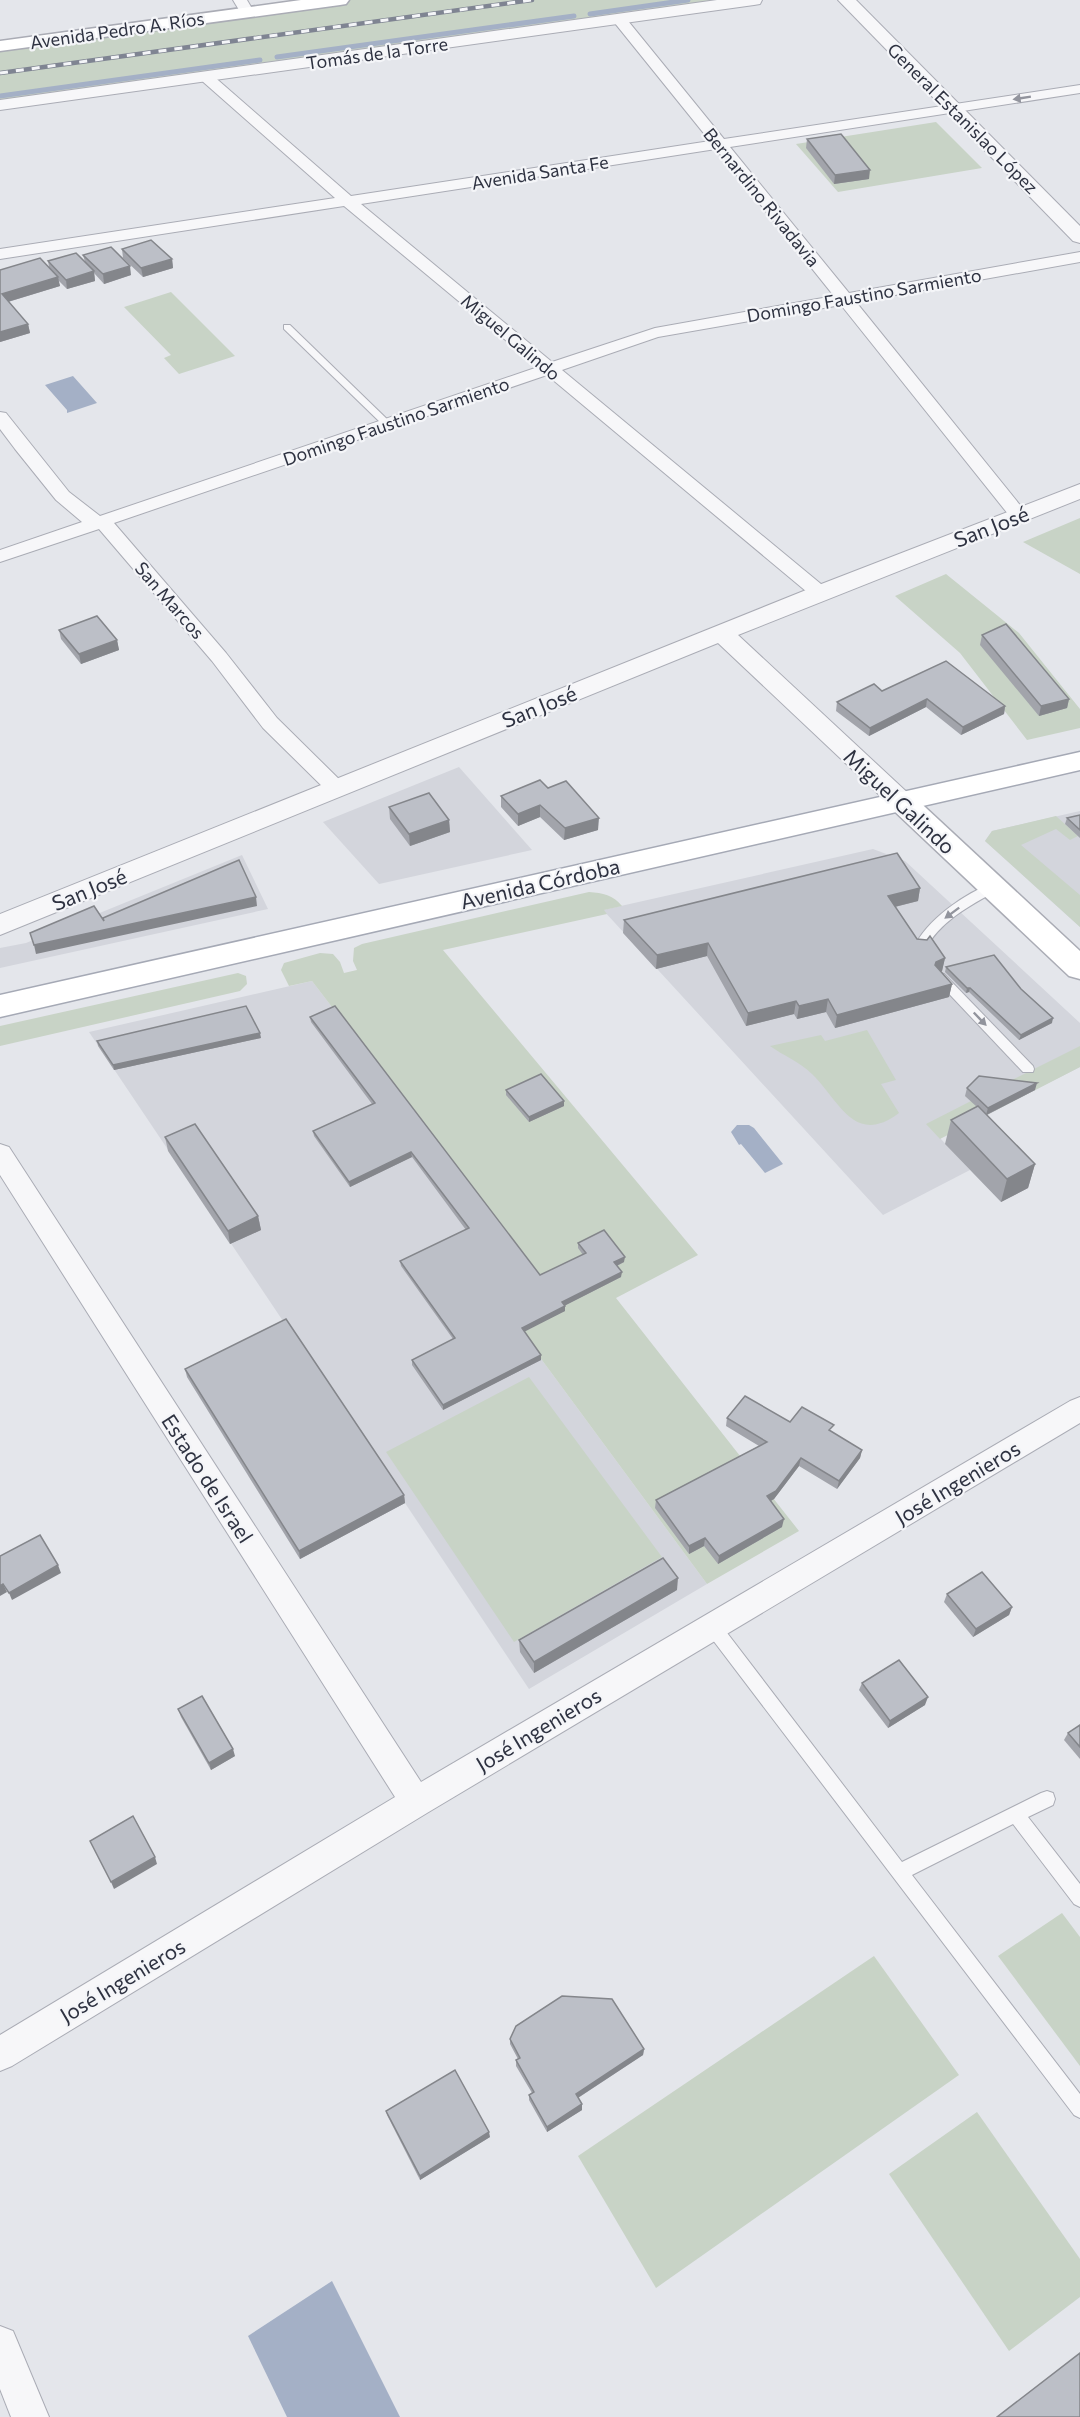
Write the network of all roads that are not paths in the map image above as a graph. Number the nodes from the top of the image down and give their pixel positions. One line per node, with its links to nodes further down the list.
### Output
1 (340, 0): 4 (main road, Avenida Pedro A. Ríos)
2 (754, 0): 5 (street, Tomás de la Torre)
3 (846, 0): 10 (street, General Estanislao López)
4 (244, 6): 6 (main road, Avenida Pedro A. Ríos)
5 (619, 19): 7 (street, Tomás de la Torre); 11 (street, Bernardino Rivadavia)
6 (0, 45)
7 (206, 77): 9 (street, Tomás de la Torre); 12 (street, Miguel Galindo)
8 (1080, 89): 10 (street, Avenida Santa Fe, one-way to 10)
9 (0, 105)
10 (953, 108): 11 (street, Avenida Santa Fe); 13 (street, General Estanislao López)
11 (720, 145): 12 (street, Avenida Santa Fe); 16 (street, Bernardino Rivadavia)
12 (349, 202): 14 (street, Avenida Santa Fe); 18 (street, Miguel Galindo)
13 (1080, 237)
14 (0, 254)
15 (1080, 257): 16 (street, Domingo Faustino Sarmiento)
16 (844, 299): 18 (street, Domingo Faustino Sarmiento); 22 (street, Bernardino Rivadavia)
17 (287, 327): 20 (lane)
18 (550, 369): 20 (street, Domingo Faustino Sarmiento); 25 (street, Miguel Galindo)
19 (0, 417): 23 (street, San Marcos)
20 (387, 424): 23 (street, Domingo Faustino Sarmiento)
21 (1080, 491): 22 (street, San José)
22 (1019, 515): 25 (street, San José)
23 (97, 523): 24 (street, Domingo Faustino Sarmiento); 28 (street, San Marcos)
24 (0, 556)
25 (820, 593): 26 (street, San José)
26 (721, 633): 28 (street, San José); 29 (street, Miguel Galindo)
27 (1080, 761): 29 (main road, Avenida Córdoba)
28 (338, 788): 31 (street, San José)
29 (900, 801): 30 (main road, Miguel Galindo); 35 (main road, Avenida Córdoba)
30 (994, 887): 32 (lane, one-way to 32); 33 (main road, Miguel Galindo)
31 (0, 925)
32 (920, 948)
33 (1080, 968)
34 (940, 977): 36 (lane, one-way to 36)
35 (0, 1006)
36 (1028, 1069)
37 (0, 1154): 41 (street, Estado de Israel)
38 (1080, 1409): 39 (street, José Ingenieros)
39 (712, 1626): 41 (street, José Ingenieros); 43 (lane)
40 (1047, 1799): 42 (lane)
41 (416, 1802): 45 (street, José Ingenieros)
42 (1015, 1814): 43 (lane); 44 (lane)
43 (899, 1872): 46 (lane)
44 (1080, 1898)
45 (0, 2054)
46 (1080, 2109)
47 (0, 2344): 48 (street)
48 (30, 2417)

